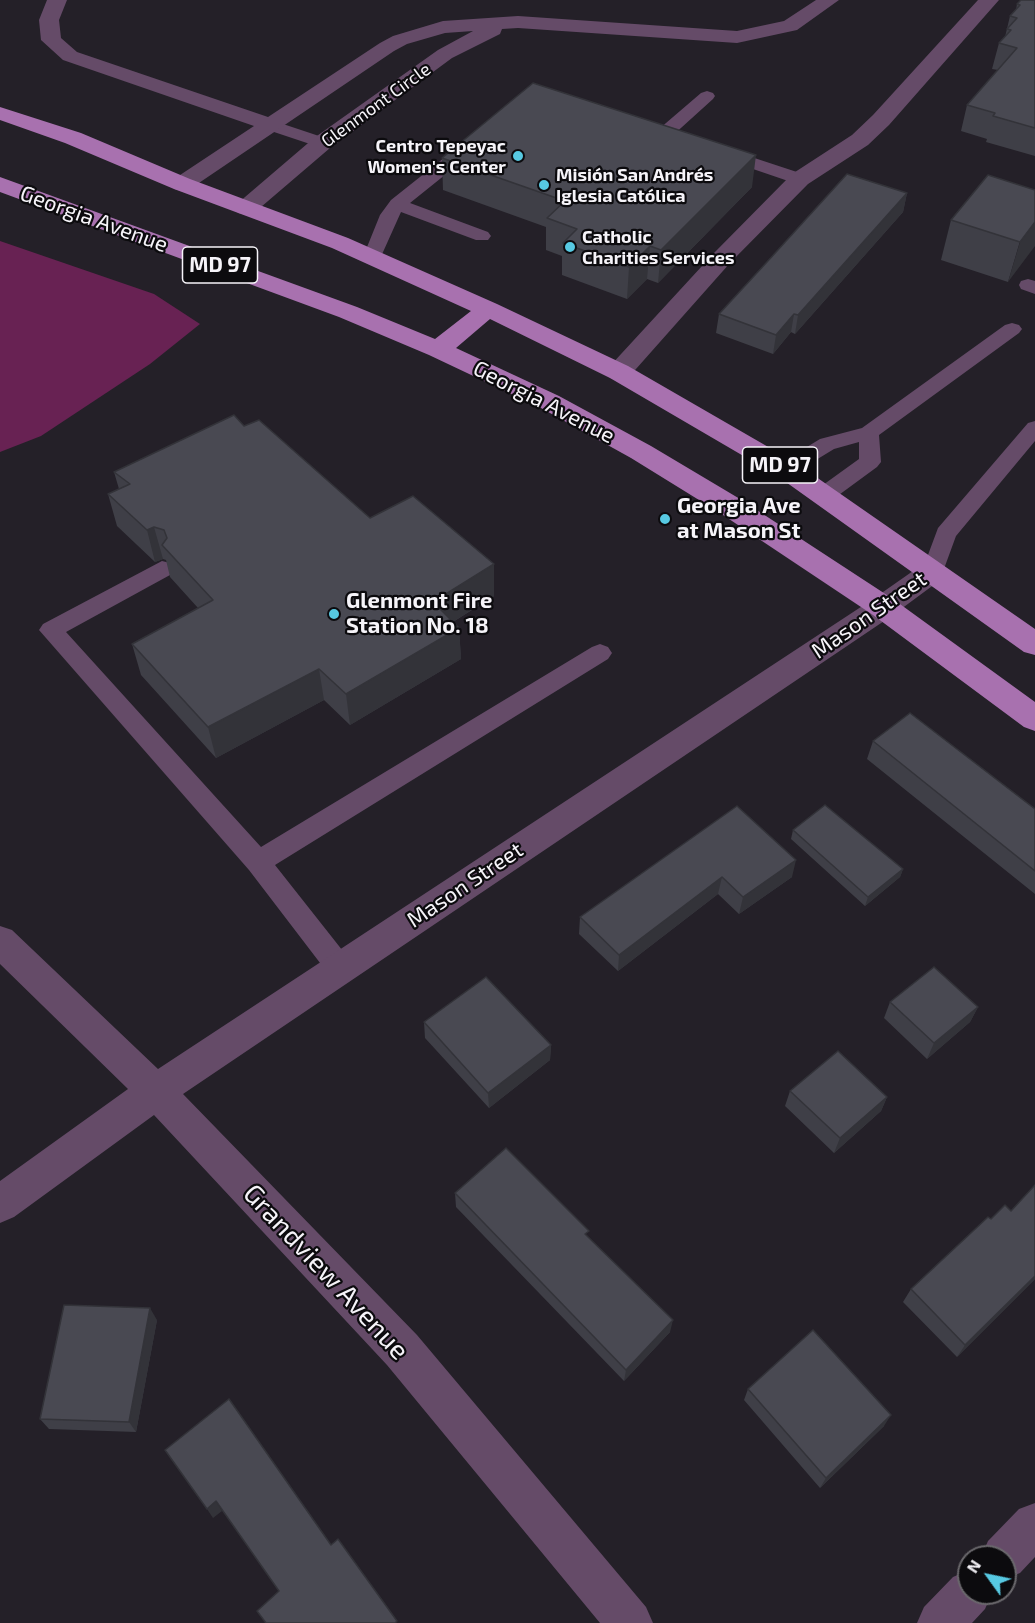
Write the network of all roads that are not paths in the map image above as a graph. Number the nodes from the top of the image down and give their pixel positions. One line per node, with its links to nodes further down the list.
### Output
1 (57, 0): 7 (street)
2 (829, 0): 4 (street, Glenmont Circle)
3 (989, 0): 14 (street)
4 (518, 22): 7 (street, Glenmont Circle); 12 (street, Glenmont Circle)
5 (707, 96): 9 (lane)
6 (0, 113): 16 (main road, MD 97)
7 (271, 125): 12 (lane); 16 (street, Glenmont Circle)
8 (645, 126): 9 (lane)
9 (665, 133): 11 (lane)
10 (482, 137): 17 (lane)
11 (688, 141)
12 (322, 143): 18 (street, Glenmont Circle)
13 (710, 148): 14 (lane)
14 (800, 179): 24 (street)
15 (0, 184): 23 (main road, Georgia Avenue / MD 97)
16 (182, 184): 18 (main road, MD 97)
17 (397, 204): 19 (lane); 20 (lane)
18 (246, 208): 20 (main road, MD 97)
19 (482, 236)
20 (372, 257): 21 (main road, MD 97)
21 (488, 309): 23 (main road); 24 (main road, MD 97)
22 (1012, 329): 26 (lane)
23 (438, 349): 31 (main road, Georgia Avenue / MD 97)
24 (619, 372): 27 (main road, MD 97)
25 (1035, 428): 30 (lane)
26 (869, 433): 27 (lane); 28 (lane)
27 (786, 469): 28 (main road, MD 97)
28 (824, 495): 30 (main road, MD 97)
29 (162, 569): 35 (lane)
30 (933, 571): 31 (street, Mason Street); 32 (main road, MD 97)
31 (883, 607): 34 (main road, Georgia Avenue / MD 97); 37 (street, Mason Street)
32 (1035, 644)
33 (600, 652): 35 (lane)
34 (1035, 719)
35 (258, 862): 37 (lane)
36 (0, 941): 38 (street, Grandview Avenue)
37 (340, 968): 38 (street, Mason Street)
38 (156, 1090): 39 (street, Mason Street); 43 (street, Grandview Avenue)
39 (0, 1204)
40 (1035, 1525): 41 (street)
41 (1016, 1545)
42 (957, 1605): 44 (street)
43 (630, 1623)
44 (940, 1623)

